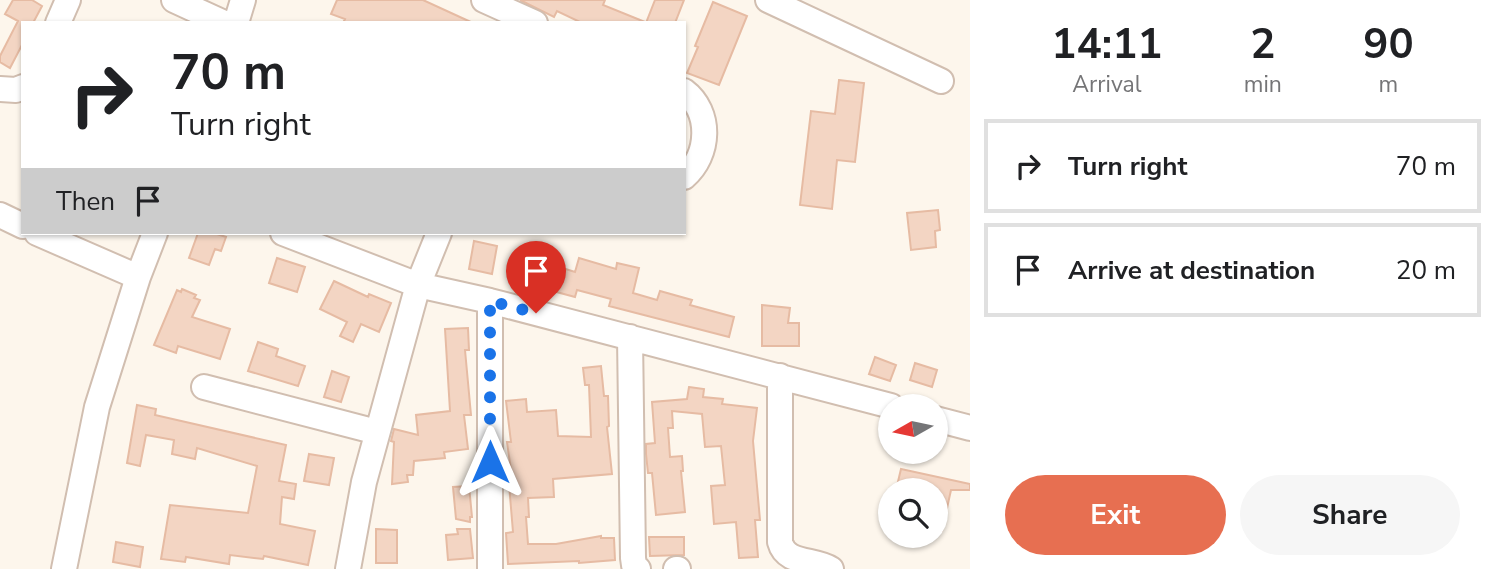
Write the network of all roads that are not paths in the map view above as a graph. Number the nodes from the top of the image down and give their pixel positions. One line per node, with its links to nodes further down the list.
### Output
1 (68, 0): 6 (street)
2 (173, 0): 7 (street)
3 (243, 0): 8 (street)
4 (484, 0): 9 (street)
5 (768, 0): 10 (street)
6 (59, 21)
7 (220, 21)
8 (237, 21)
9 (531, 21)
10 (941, 81)
11 (21, 88): 12 (street)
12 (0, 89)
13 (686, 93): 14 (street)
14 (686, 175)
15 (0, 215): 16 (street)
16 (21, 225)
17 (42, 235): 21 (street)
18 (154, 235): 21 (street)
19 (288, 235): 22 (street)
20 (438, 235): 22 (street)
21 (138, 277): 31 (street)
22 (418, 285): 23 (street); 30 (street)
23 (490, 301): 24 (street); 33 (street)
24 (630, 337): 25 (street); 34 (street)
25 (780, 376): 27 (street); 35 (street)
26 (204, 387): 30 (street)
27 (878, 402)
28 (948, 422): 29 (street)
29 (970, 428)
30 (377, 432): 32 (street)
31 (64, 569)
32 (348, 569)
33 (490, 569)
34 (638, 569)
35 (831, 569)

